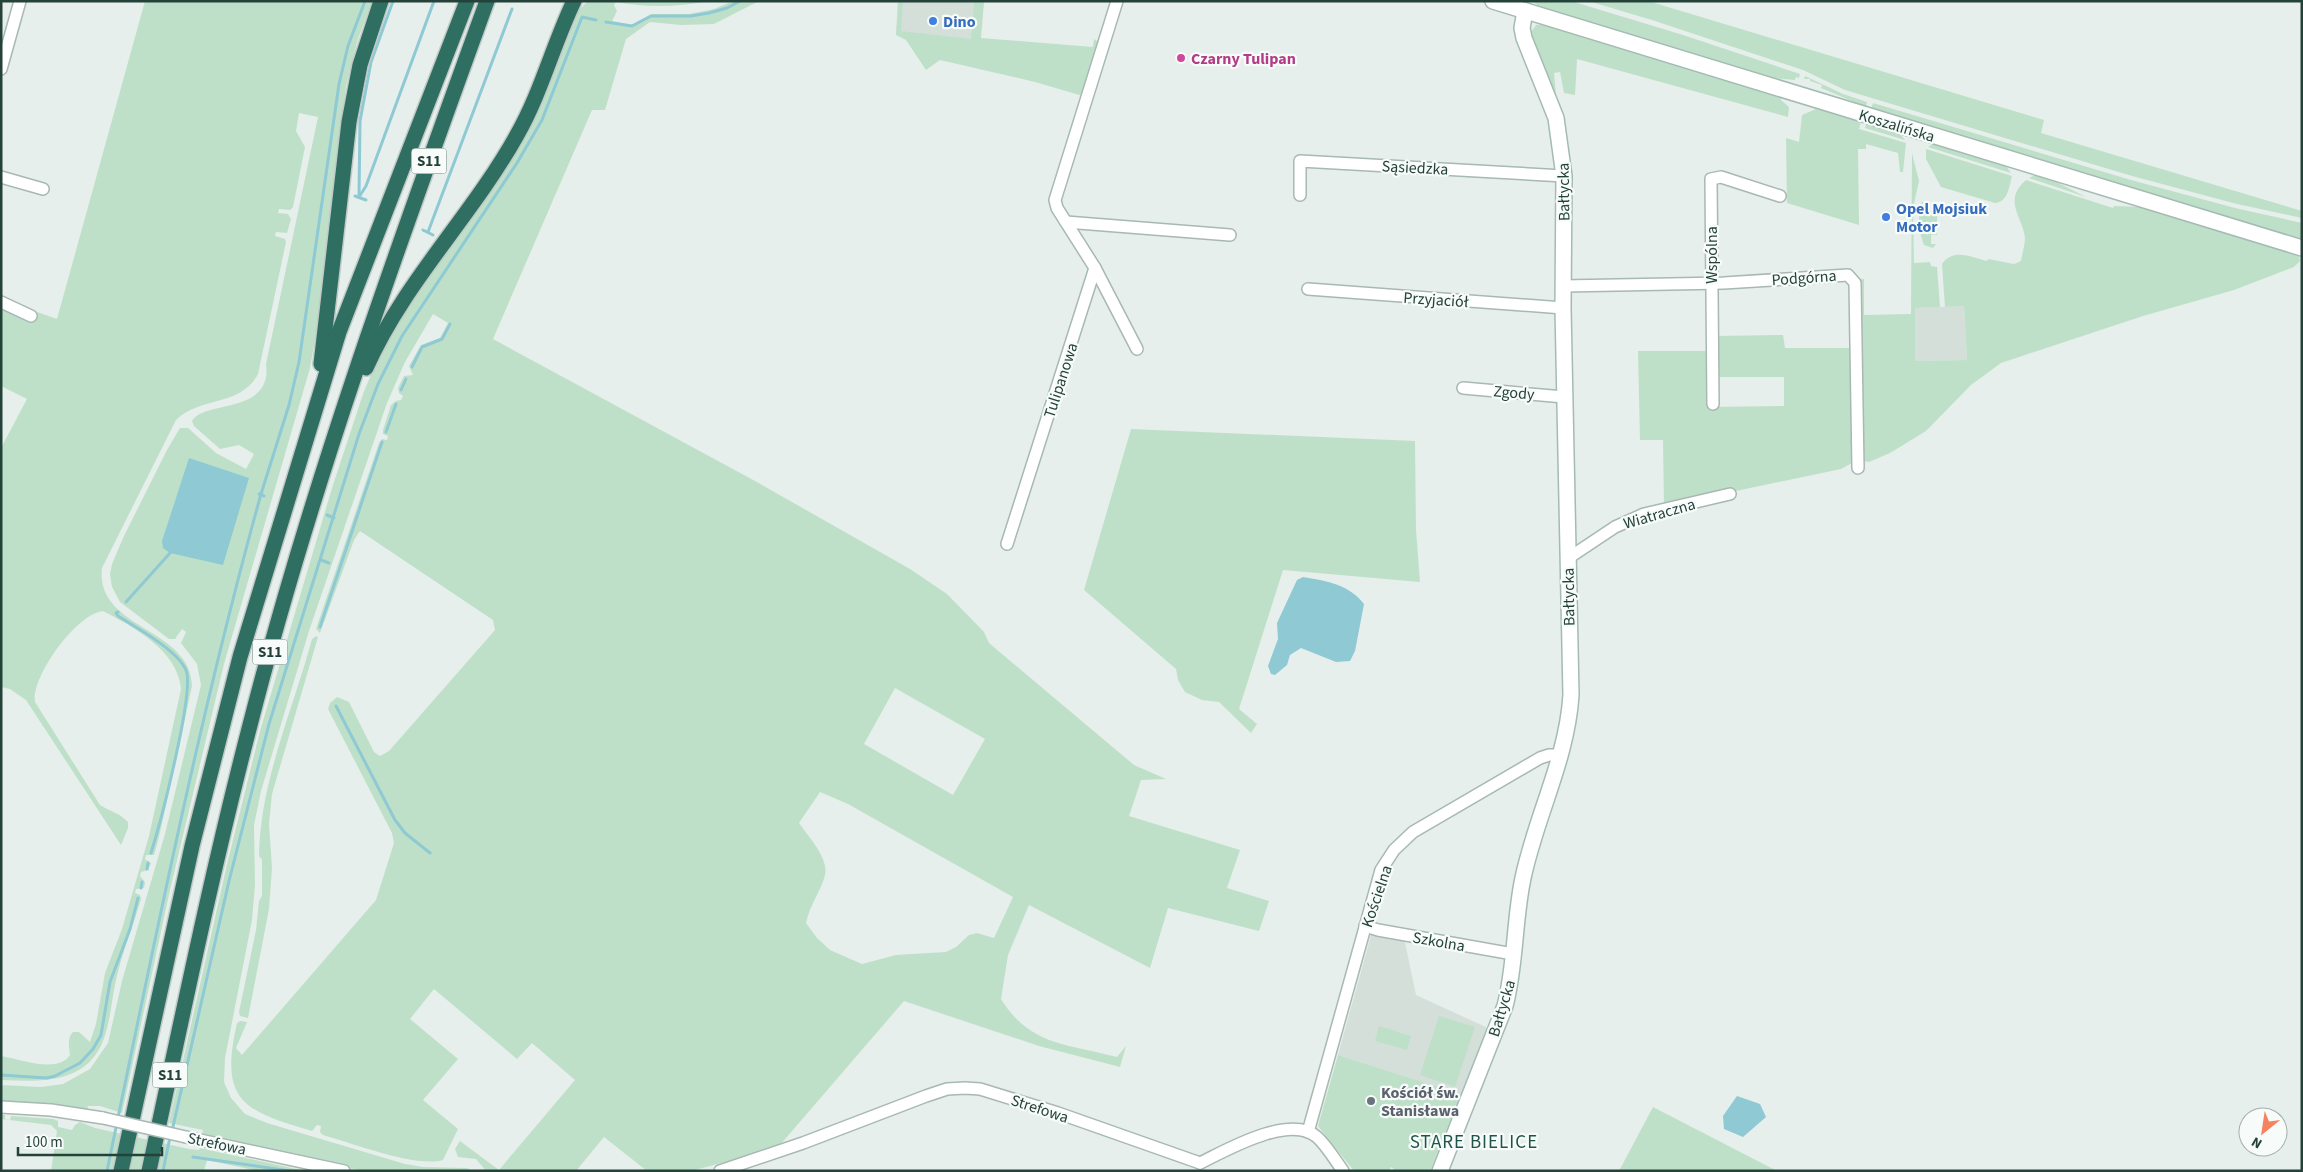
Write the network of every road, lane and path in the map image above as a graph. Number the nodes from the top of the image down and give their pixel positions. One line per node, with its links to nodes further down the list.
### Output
1 (20, 1): 9 (street)
2 (381, 1): 29 (highway)
3 (467, 1): 29 (highway, S11)
4 (487, 1): 30 (highway, S11)
5 (574, 1): 30 (highway)
6 (1117, 1): 15 (street)
7 (1493, 1): 8 (street, Koszalińska)
8 (1526, 6): 10 (street, Bałtycka); 17 (street, Koszalińska)
9 (2, 67)
10 (1564, 176): 13 (street, Sąsiedzka); 20 (street, Bałtycka)
11 (1, 177): 12 (street)
12 (43, 189)
13 (1300, 195)
14 (1780, 196): 19 (street, Wspólna)
15 (1066, 222): 16 (street); 18 (street)
16 (1230, 235)
17 (2302, 248)
18 (1095, 268): 25 (street); 33 (street, Tulipanowa)
19 (1711, 283): 20 (street, Podgórna); 28 (street, Wspólna); 31 (street, Podgórna)
20 (1563, 286): 23 (street, Bałtycka)
21 (1308, 289): 23 (street, Przyjaciół)
22 (1, 302): 24 (street)
23 (1563, 308): 27 (street, Bałtycka)
24 (32, 316)
25 (1137, 349)
26 (1463, 388): 27 (street, Zgody)
27 (1564, 397): 34 (street, Bałtycka)
28 (1713, 404)
29 (308, 430): 41 (highway, S11)
30 (334, 438): 42 (highway, S11)
31 (1858, 468)
32 (1730, 494): 34 (street, Wiatraczna)
33 (1007, 544)
34 (1567, 559): 35 (street, Bałtycka)
35 (1561, 755): 36 (street, Kościelna); 37 (street, Bałtycka)
36 (1365, 926): 37 (street, Szkolna); 39 (street, Kościelna)
37 (1513, 954): 46 (street, Bałtycka)
38 (1, 1107): 43 (street, Strefowa, bridge)
39 (1308, 1132): 40 (street, Strefowa); 45 (street)
40 (1199, 1167): 44 (street, Strefowa)
41 (121, 1171)
42 (149, 1171)
43 (344, 1171)
44 (720, 1171)
45 (1343, 1171)
46 (1440, 1171)

